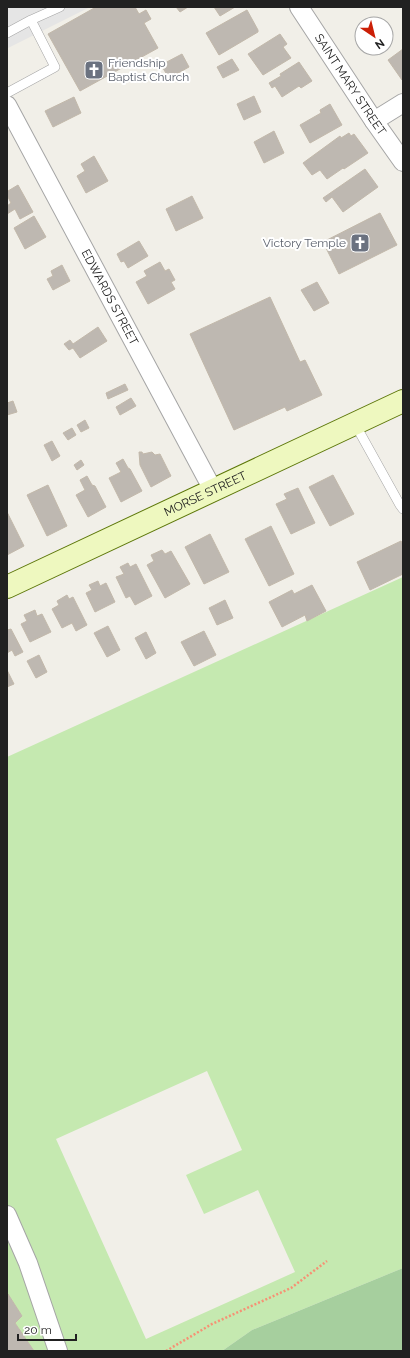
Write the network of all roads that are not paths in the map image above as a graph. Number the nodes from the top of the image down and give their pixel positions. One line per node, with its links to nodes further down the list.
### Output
1 (60, 7): 3 (lane)
2 (299, 7): 8 (street, SAINT MARY STREET)
3 (31, 20): 4 (lane); 5 (lane)
4 (7, 33)
5 (7, 93)
6 (403, 103): 8 (street)
7 (7, 105): 12 (street, EDWARDS STREET)
8 (374, 121): 9 (street, SAINT MARY STREET)
9 (403, 162)
10 (403, 401): 11 (main road, MORSE STREET)
11 (355, 424): 12 (main road, MORSE STREET); 13 (lane)
12 (213, 490): 14 (main road, MORSE STREET)
13 (403, 509)
14 (7, 587)
15 (7, 1215): 16 (street)
16 (58, 1351)

